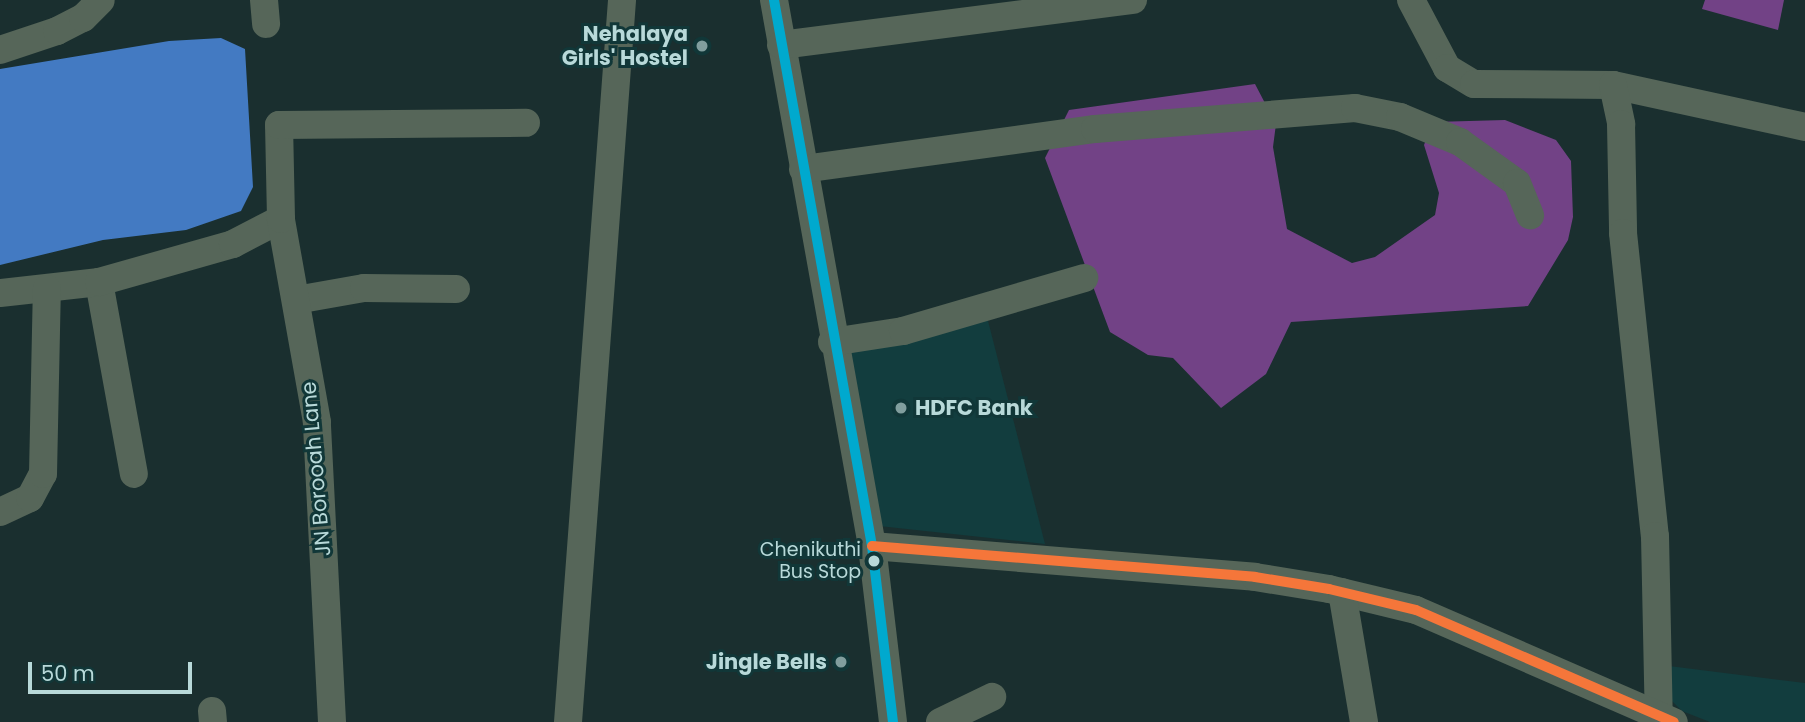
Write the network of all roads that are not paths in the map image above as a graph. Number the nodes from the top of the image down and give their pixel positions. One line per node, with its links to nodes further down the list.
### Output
1 (101, 0): 8 (street)
2 (622, 0): 29 (street)
3 (774, 0): 7 (street)
4 (1133, 0): 6 (street)
5 (1411, 0): 9 (street)
6 (1047, 7): 7 (street)
7 (781, 45): 12 (street)
8 (0, 50)
9 (1614, 85): 11 (street); 27 (street)
10 (526, 123): 14 (street, JN Borooah Lane)
11 (1805, 127)
12 (803, 169): 13 (street); 21 (street)
13 (1530, 216)
14 (281, 219): 16 (street); 20 (street, JN Borooah Lane)
15 (1084, 278): 21 (street)
16 (99, 282): 17 (street); 22 (street)
17 (47, 289): 19 (street); 23 (street)
18 (456, 289): 20 (street)
19 (0, 293)
20 (296, 300): 28 (street, JN Borooah Lane)
21 (832, 342): 24 (street)
22 (134, 474)
23 (0, 512)
24 (872, 546): 25 (street); 30 (street)
25 (1342, 592): 27 (street); 32 (street)
26 (992, 697): 31 (street)
27 (1664, 720)
28 (332, 722)
29 (568, 722)
30 (893, 722)
31 (940, 722)
32 (1364, 722)

